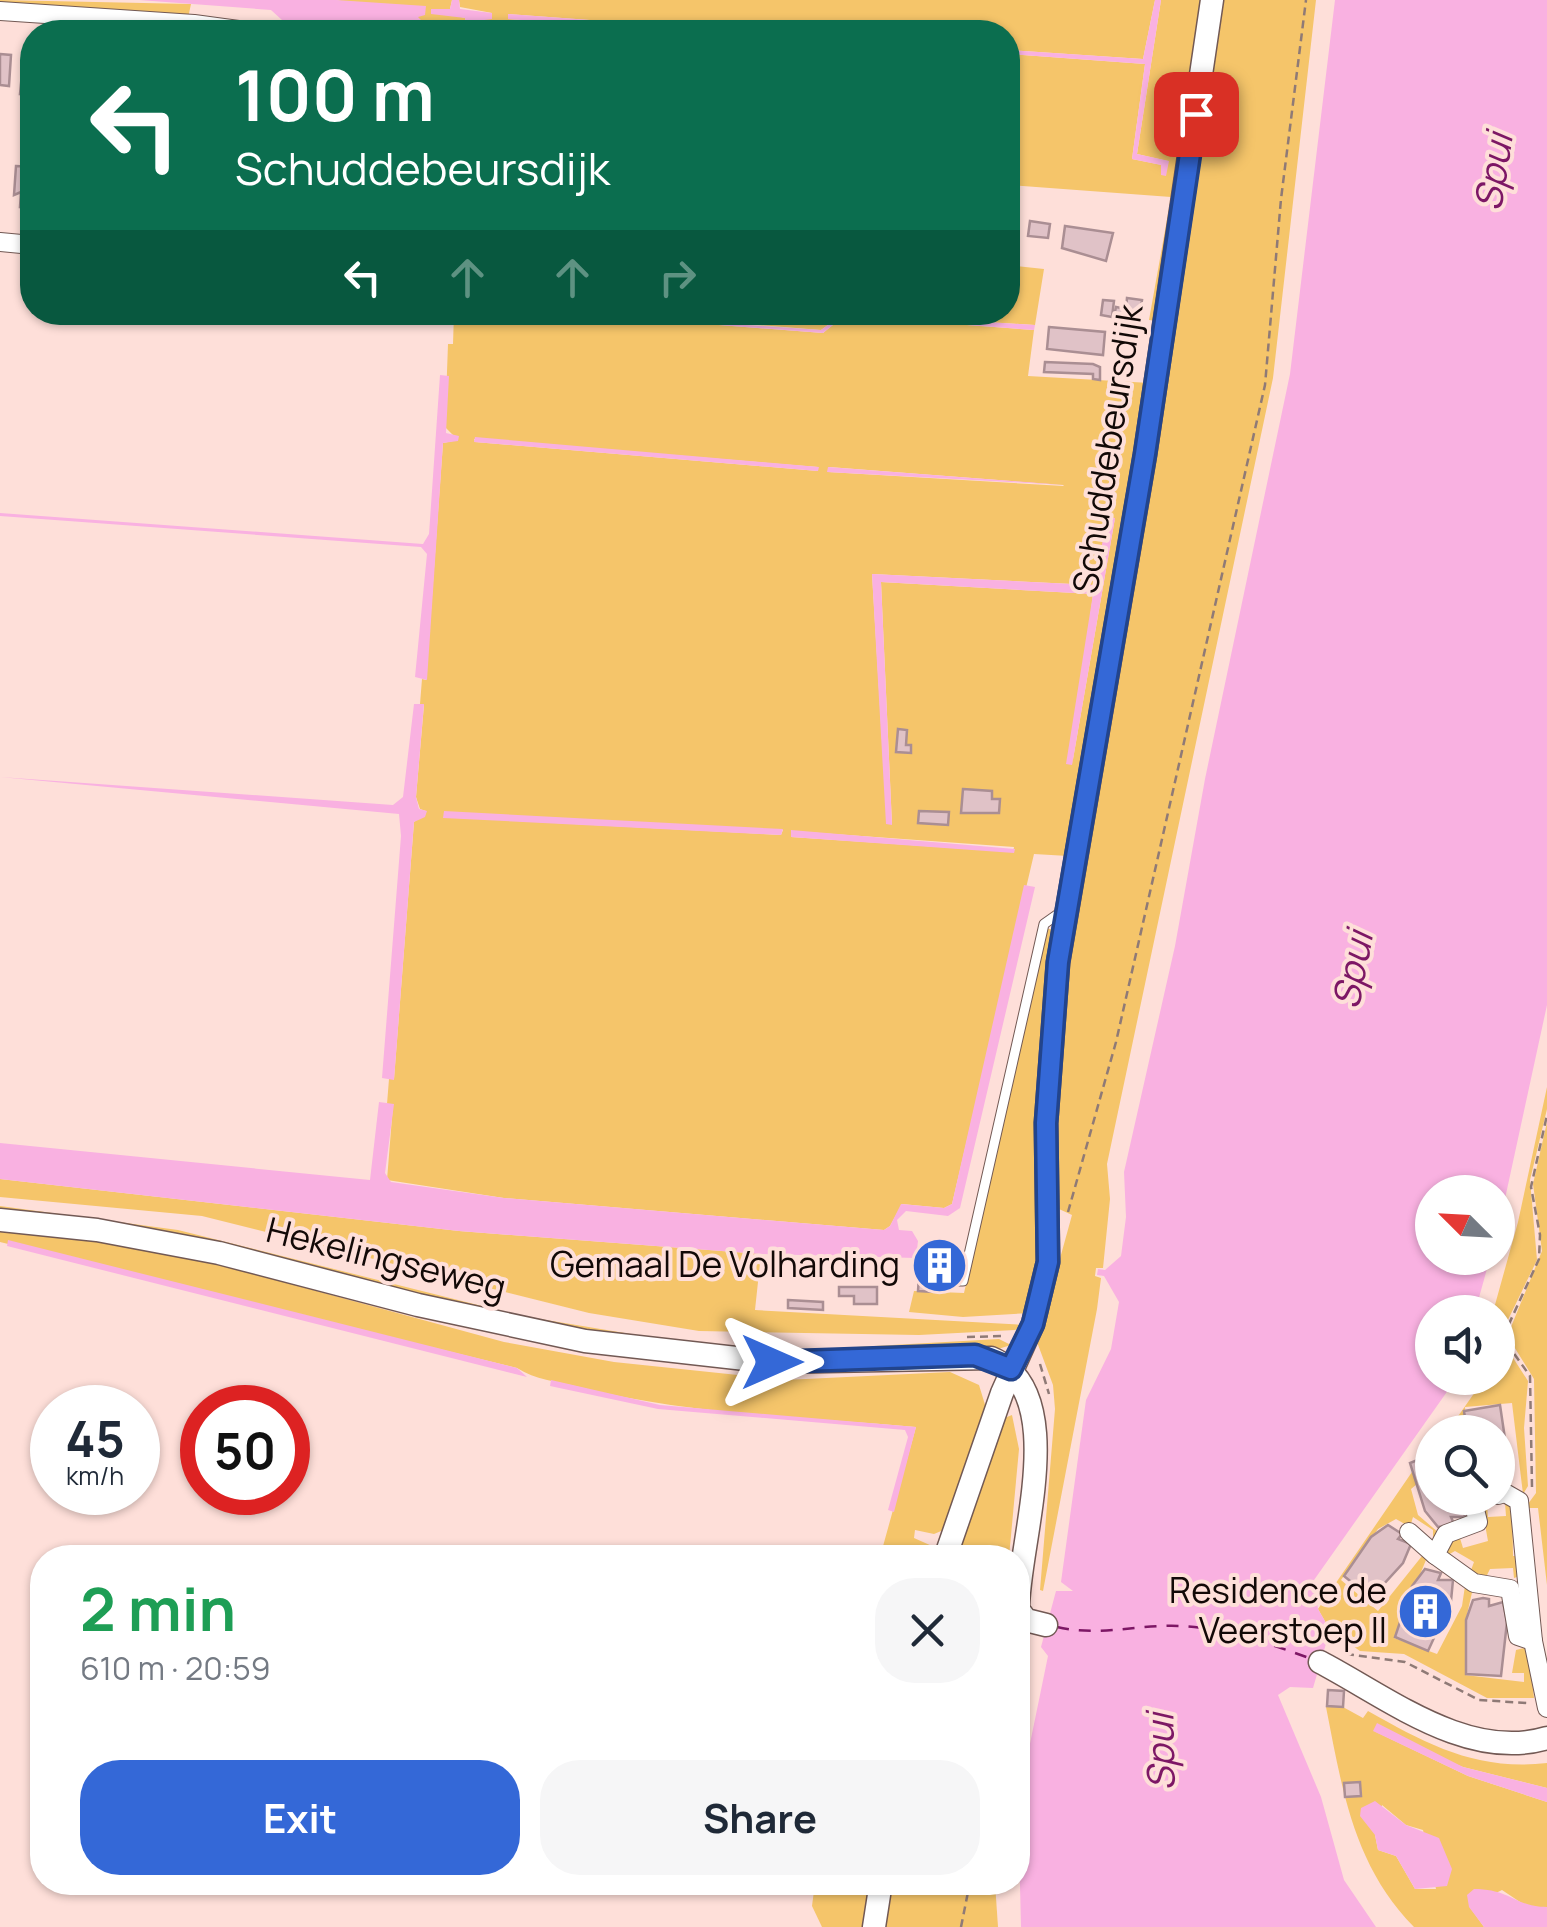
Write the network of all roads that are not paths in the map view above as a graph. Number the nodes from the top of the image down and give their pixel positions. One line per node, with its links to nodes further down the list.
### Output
1 (1212, 0): 4 (street, Schuddebeursdijk)
2 (0, 11): 3 (street)
3 (114, 20)
4 (1066, 908): 6 (lane, Schuddebeursdijk); 7 (street, Schuddebeursdijk)
5 (0, 1220): 7 (street, Hekelingseweg)
6 (942, 1281)
7 (1011, 1369): 11 (street); 12 (street)
8 (1515, 1499): 16 (street)
9 (1476, 1515): 13 (street)
10 (1409, 1532): 13 (street)
11 (950, 1545)
12 (1025, 1545)
13 (1435, 1555): 16 (street)
14 (1030, 1619): 15 (street)
15 (1046, 1624)
16 (1533, 1642): 18 (street)
17 (1320, 1662): 19 (street)
18 (1545, 1704)
19 (1547, 1738)
20 (880, 1895): 21 (street)
21 (874, 1927)

